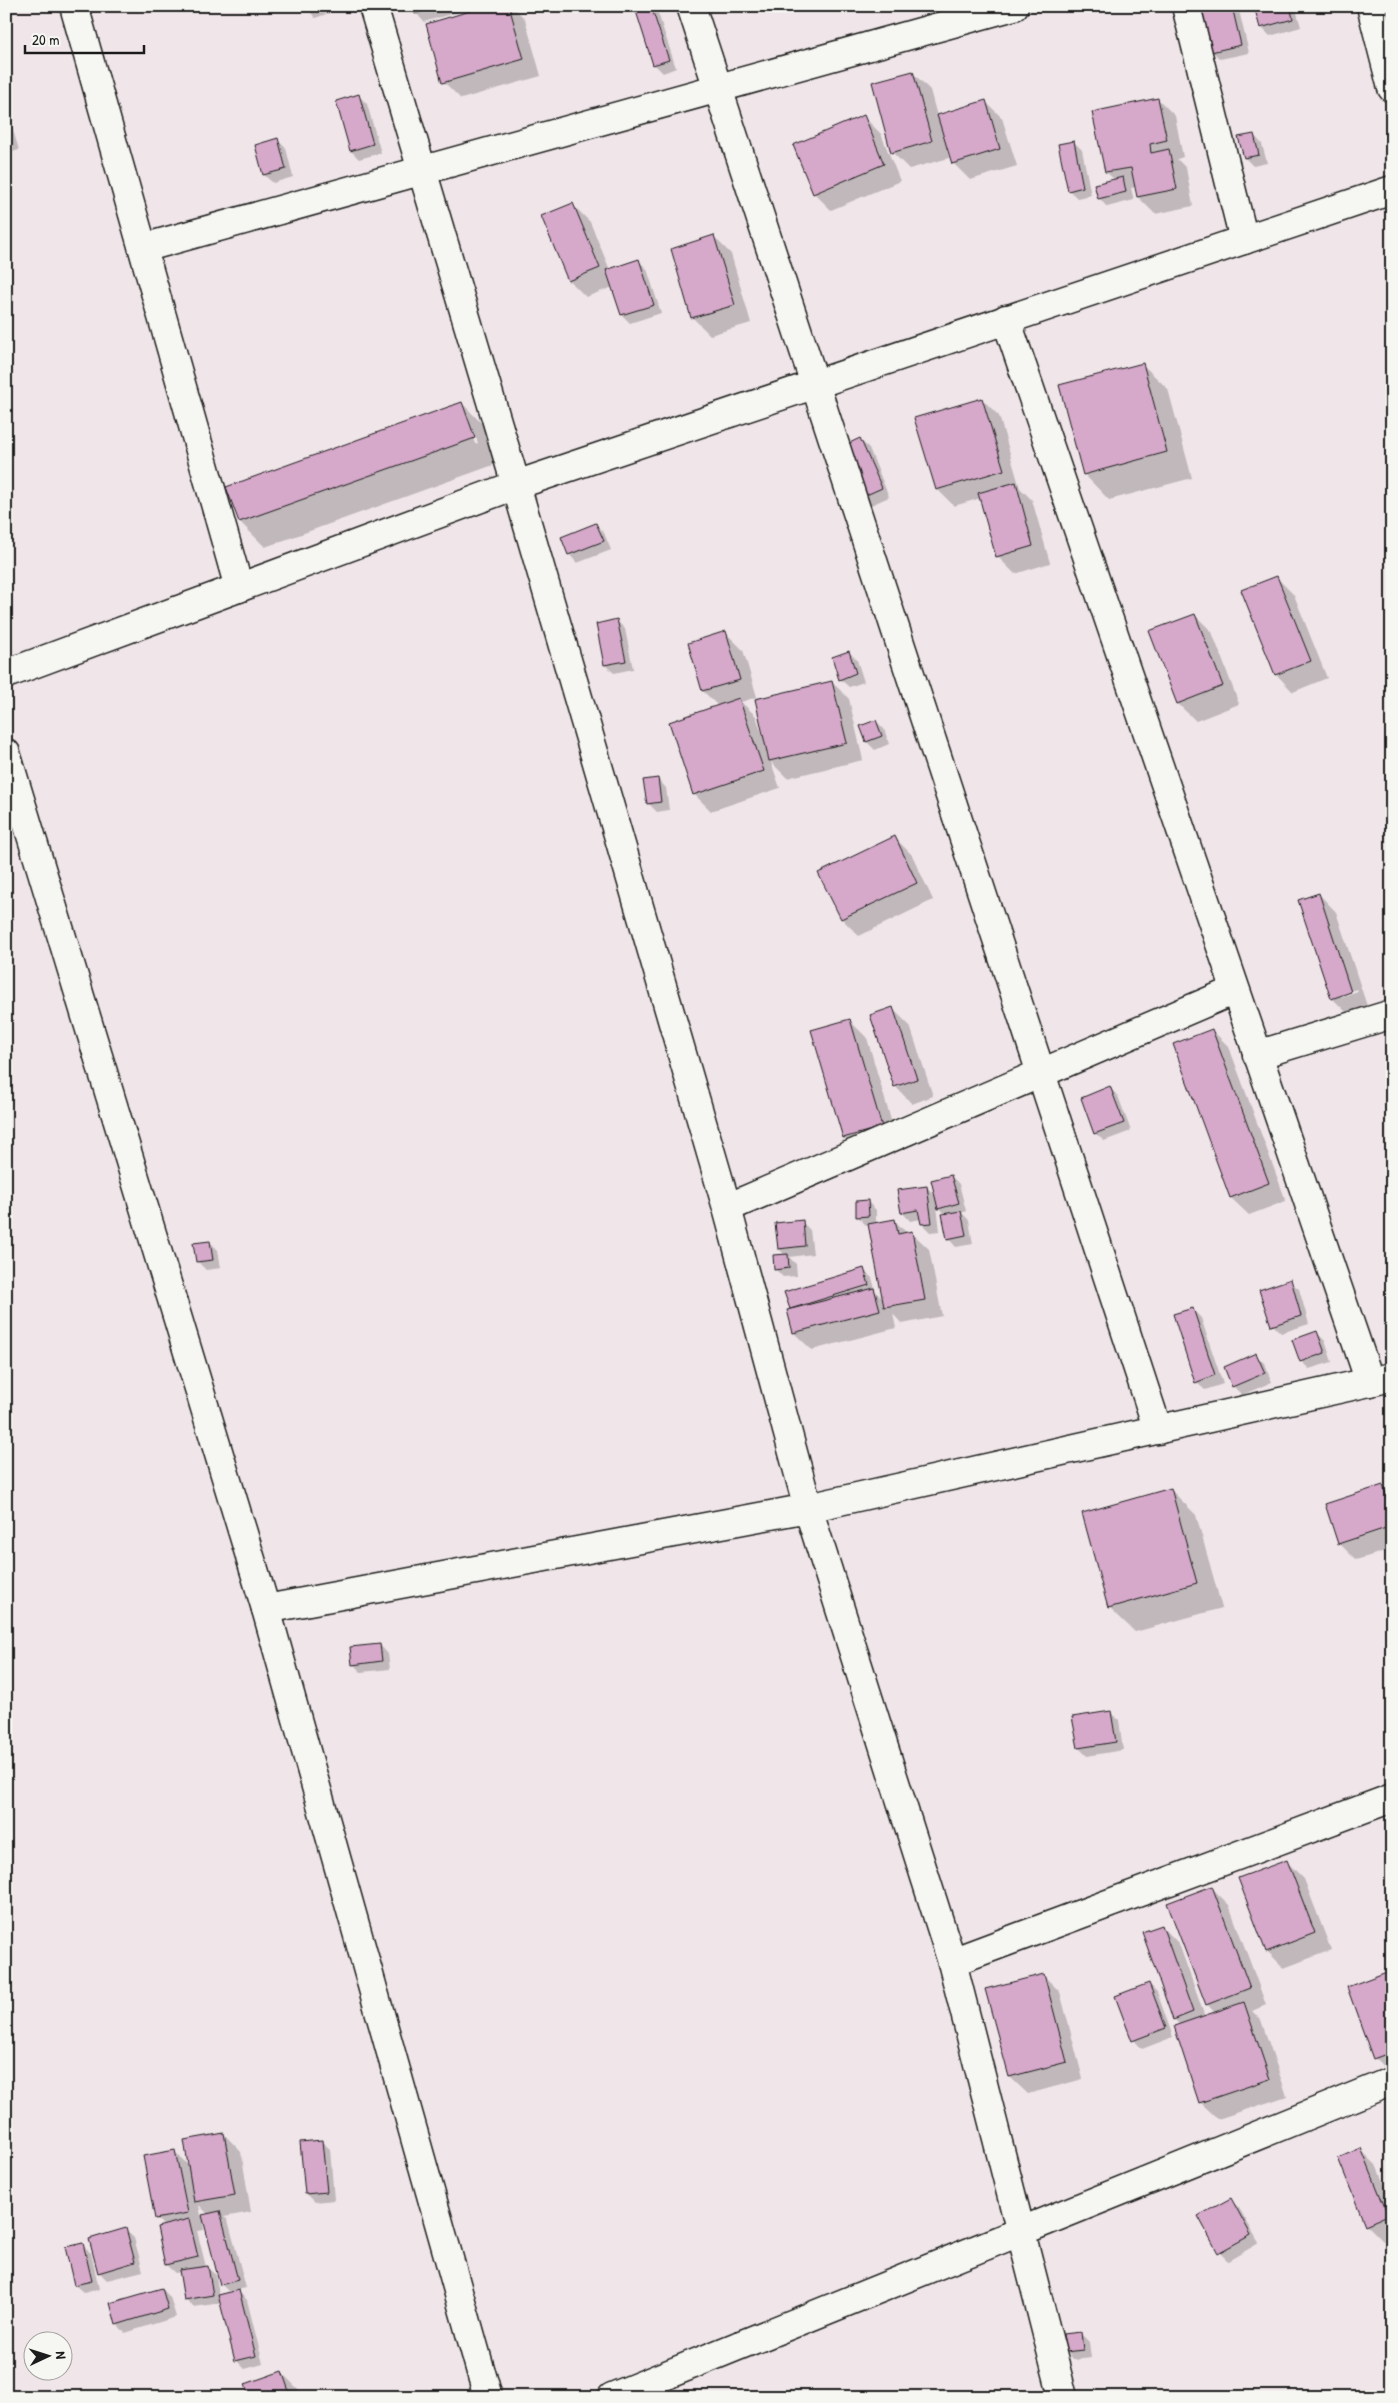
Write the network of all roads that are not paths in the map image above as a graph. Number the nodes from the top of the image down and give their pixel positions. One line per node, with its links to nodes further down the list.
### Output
1 (74, 6): 12 (street)
2 (373, 6): 9 (street)
3 (691, 6): 8 (street)
4 (1014, 6): 8 (street)
5 (1186, 6): 11 (street)
6 (1371, 6): 7 (street)
7 (1392, 88)
8 (718, 89): 9 (street); 14 (street)
9 (422, 171): 12 (street); 15 (street)
10 (1392, 190): 11 (street)
11 (1244, 240): 13 (street)
12 (143, 248): 16 (street)
13 (1006, 319): 14 (street); 19 (street)
14 (815, 384): 15 (street); 22 (street)
15 (516, 485): 16 (street); 23 (street)
16 (239, 588): 17 (street)
17 (6, 674)
18 (6, 753): 27 (street)
19 (1236, 990): 21 (street); 22 (street)
20 (1392, 1014): 21 (street)
21 (1257, 1055): 24 (street)
22 (1042, 1074): 23 (street); 25 (street)
23 (727, 1208): 26 (street)
24 (1381, 1379): 25 (street)
25 (1158, 1430): 26 (street)
26 (808, 1508): 27 (street); 29 (street)
27 (266, 1609): 32 (street)
28 (1392, 1798): 29 (street)
29 (952, 1962): 31 (street)
30 (1392, 2081): 31 (street)
31 (1021, 2231): 33 (street); 34 (street)
32 (488, 2397)
33 (612, 2397)
34 (1063, 2397)

